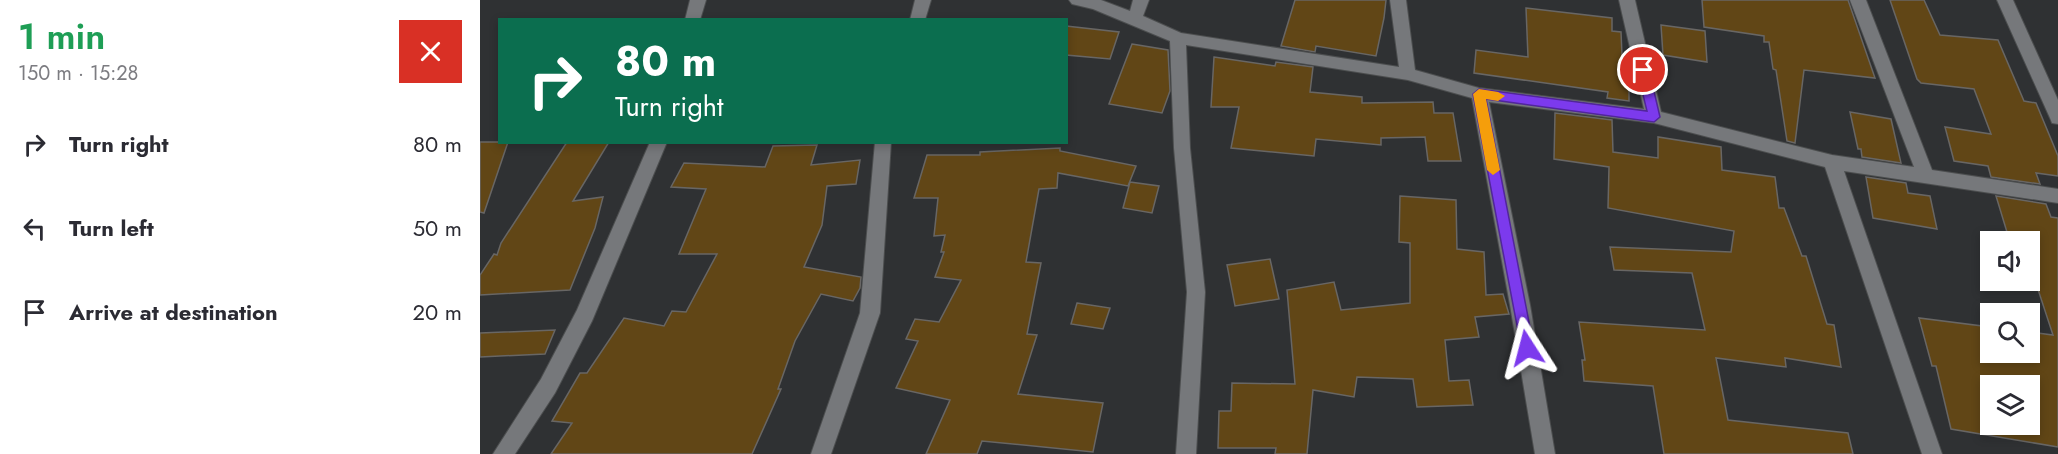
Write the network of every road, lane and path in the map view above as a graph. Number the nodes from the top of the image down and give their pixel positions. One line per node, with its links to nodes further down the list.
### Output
1 (698, 0): 9 (street)
2 (923, 0): 10 (street)
3 (1077, 0): 11 (street)
4 (1140, 0): 11 (street)
5 (1398, 0): 13 (street)
6 (1627, 0): 15 (street)
7 (1857, 0): 20 (street)
8 (2005, 0): 16 (street)
9 (693, 18)
10 (918, 18)
11 (1135, 19): 12 (street)
12 (1178, 38): 13 (street); 24 (street)
13 (1408, 74): 14 (street)
14 (1479, 94): 15 (street); 25 (street)
15 (1654, 117): 19 (street)
16 (2058, 118)
17 (658, 144): 22 (street)
18 (883, 144): 23 (street)
19 (1832, 162): 20 (street); 26 (street)
20 (1926, 176): 21 (street)
21 (2058, 196)
22 (503, 454)
23 (821, 454)
24 (1186, 454)
25 (1545, 454)
26 (1932, 454)

